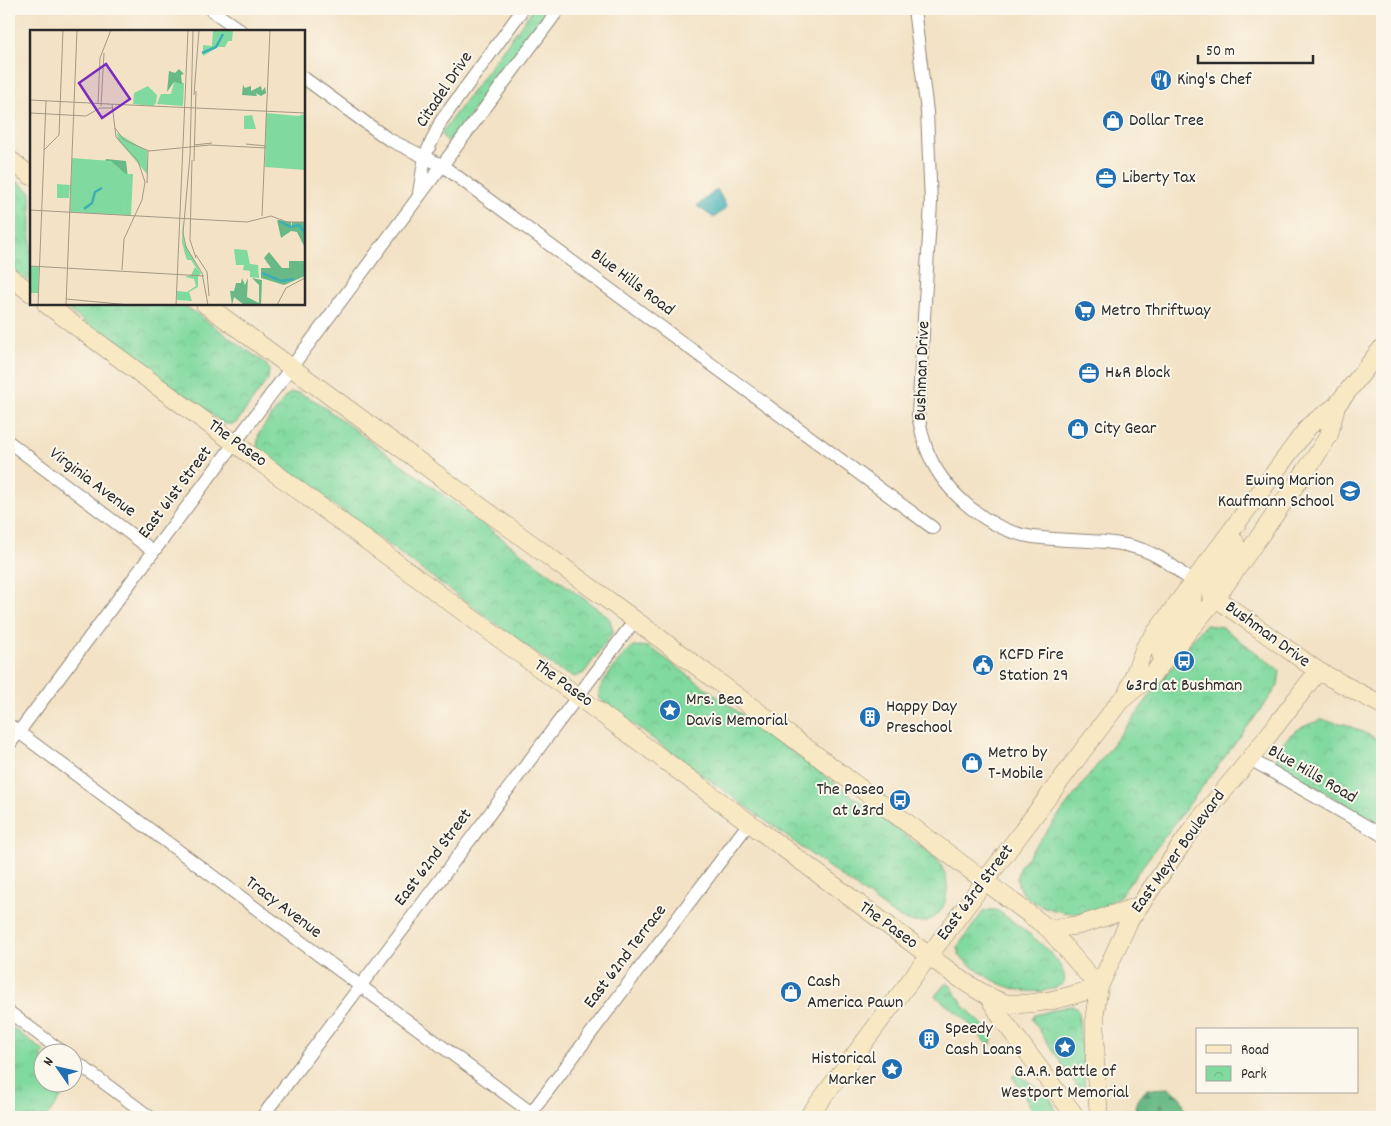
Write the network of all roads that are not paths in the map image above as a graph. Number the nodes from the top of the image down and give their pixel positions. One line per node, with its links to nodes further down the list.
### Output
1 (210, 9): 5 (street)
2 (523, 9): 7 (street, Citadel Drive)
3 (559, 9): 9 (street)
4 (914, 9): 24 (street, Bushman Drive)
5 (240, 30)
6 (305, 79): 7 (street, Blue Hills Road)
7 (425, 156): 9 (street, Blue Hills Road); 11 (street, Citadel Drive)
8 (9, 159): 10 (main road)
9 (443, 166): 11 (street, East 61st Street); 22 (street, Blue Hills Road)
10 (30, 175)
11 (417, 199): 17 (street, East 61st Street)
12 (9, 276): 13 (main road)
13 (30, 292)
14 (47, 305): 20 (main road, The Paseo)
15 (206, 305): 17 (main road)
16 (1382, 348): 18 (main road, East 63rd Street)
17 (292, 368): 20 (street, East 61st Street); 26 (main road)
18 (1336, 406): 21 (main road, East 63rd Street); 25 (main road, East 63rd Street)
19 (9, 442): 23 (street, Virginia Avenue)
20 (235, 443): 23 (street, East 61st Street); 30 (main road, The Paseo)
21 (1256, 497): 24 (main road, East 63rd Street); 25 (main road)
22 (933, 528)
23 (153, 551): 32 (street, East 61st Street)
24 (1192, 583): 28 (main road); 29 (main road, East 63rd Street)
25 (1216, 598): 27 (main road, Bushman Drive); 28 (main road, East 63rd Street)
26 (635, 620): 30 (street, East 62nd Street); 37 (main road)
27 (1318, 671): 31 (main road); 34 (main road, East Meyer Boulevard)
28 (1152, 675): 29 (main road, East 63rd Street)
29 (1127, 694): 37 (main road, East 63rd Street)
30 (577, 695): 35 (main road, The Paseo); 41 (street, East 62nd Street)
31 (1382, 705)
32 (14, 729): 33 (street, East 61st Street); 41 (street, Tracy Avenue)
33 (9, 745)
34 (1250, 760): 36 (street, Blue Hills Road); 38 (main road, East Meyer Boulevard)
35 (749, 823): 40 (main road, The Paseo); 47 (street, East 62nd Terrace)
36 (1382, 835)
37 (986, 881): 39 (main road); 40 (main road, East 63rd Street)
38 (1139, 906): 39 (main road); 42 (main road, East Meyer Boulevard)
39 (1049, 929): 42 (main road)
40 (929, 956): 43 (main road, The Paseo); 50 (main road, East 63rd Street)
41 (360, 986): 47 (street, Tracy Avenue); 49 (street, East 62nd Street)
42 (1099, 987): 43 (main road, The Paseo); 52 (main road, East Meyer Boulevard)
43 (989, 997): 51 (main road)
44 (9, 1012): 45 (street)
45 (52, 1044)
46 (82, 1066): 48 (street)
47 (534, 1115)
48 (150, 1117)
49 (262, 1117)
50 (808, 1117)
51 (1076, 1117)
52 (1099, 1117)

